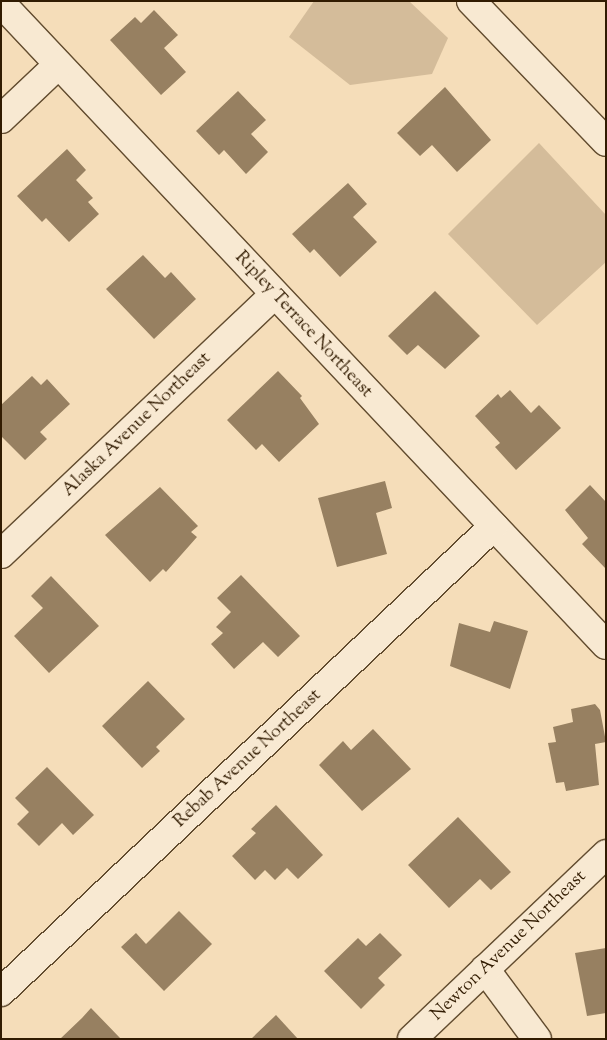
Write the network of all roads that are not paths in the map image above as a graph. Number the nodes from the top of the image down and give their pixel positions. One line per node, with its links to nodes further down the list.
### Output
1 (471, 1): 5 (street)
2 (1, 3): 3 (street, Ripley Terrace Northeast)
3 (58, 65): 4 (street); 6 (street, Ripley Terrace Northeast)
4 (1, 119)
5 (606, 142)
6 (274, 295): 7 (street, Ripley Terrace Northeast); 8 (street, Alaska Avenue Northeast)
7 (494, 526): 9 (street, Ripley Terrace Northeast); 12 (street, Rebab Avenue Northeast)
8 (1, 554)
9 (606, 644)
10 (606, 854): 11 (street, Newton Avenue Northeast)
11 (485, 969): 13 (street, Newton Avenue Northeast); 14 (street)
12 (1, 992)
13 (412, 1039)
14 (537, 1039)

